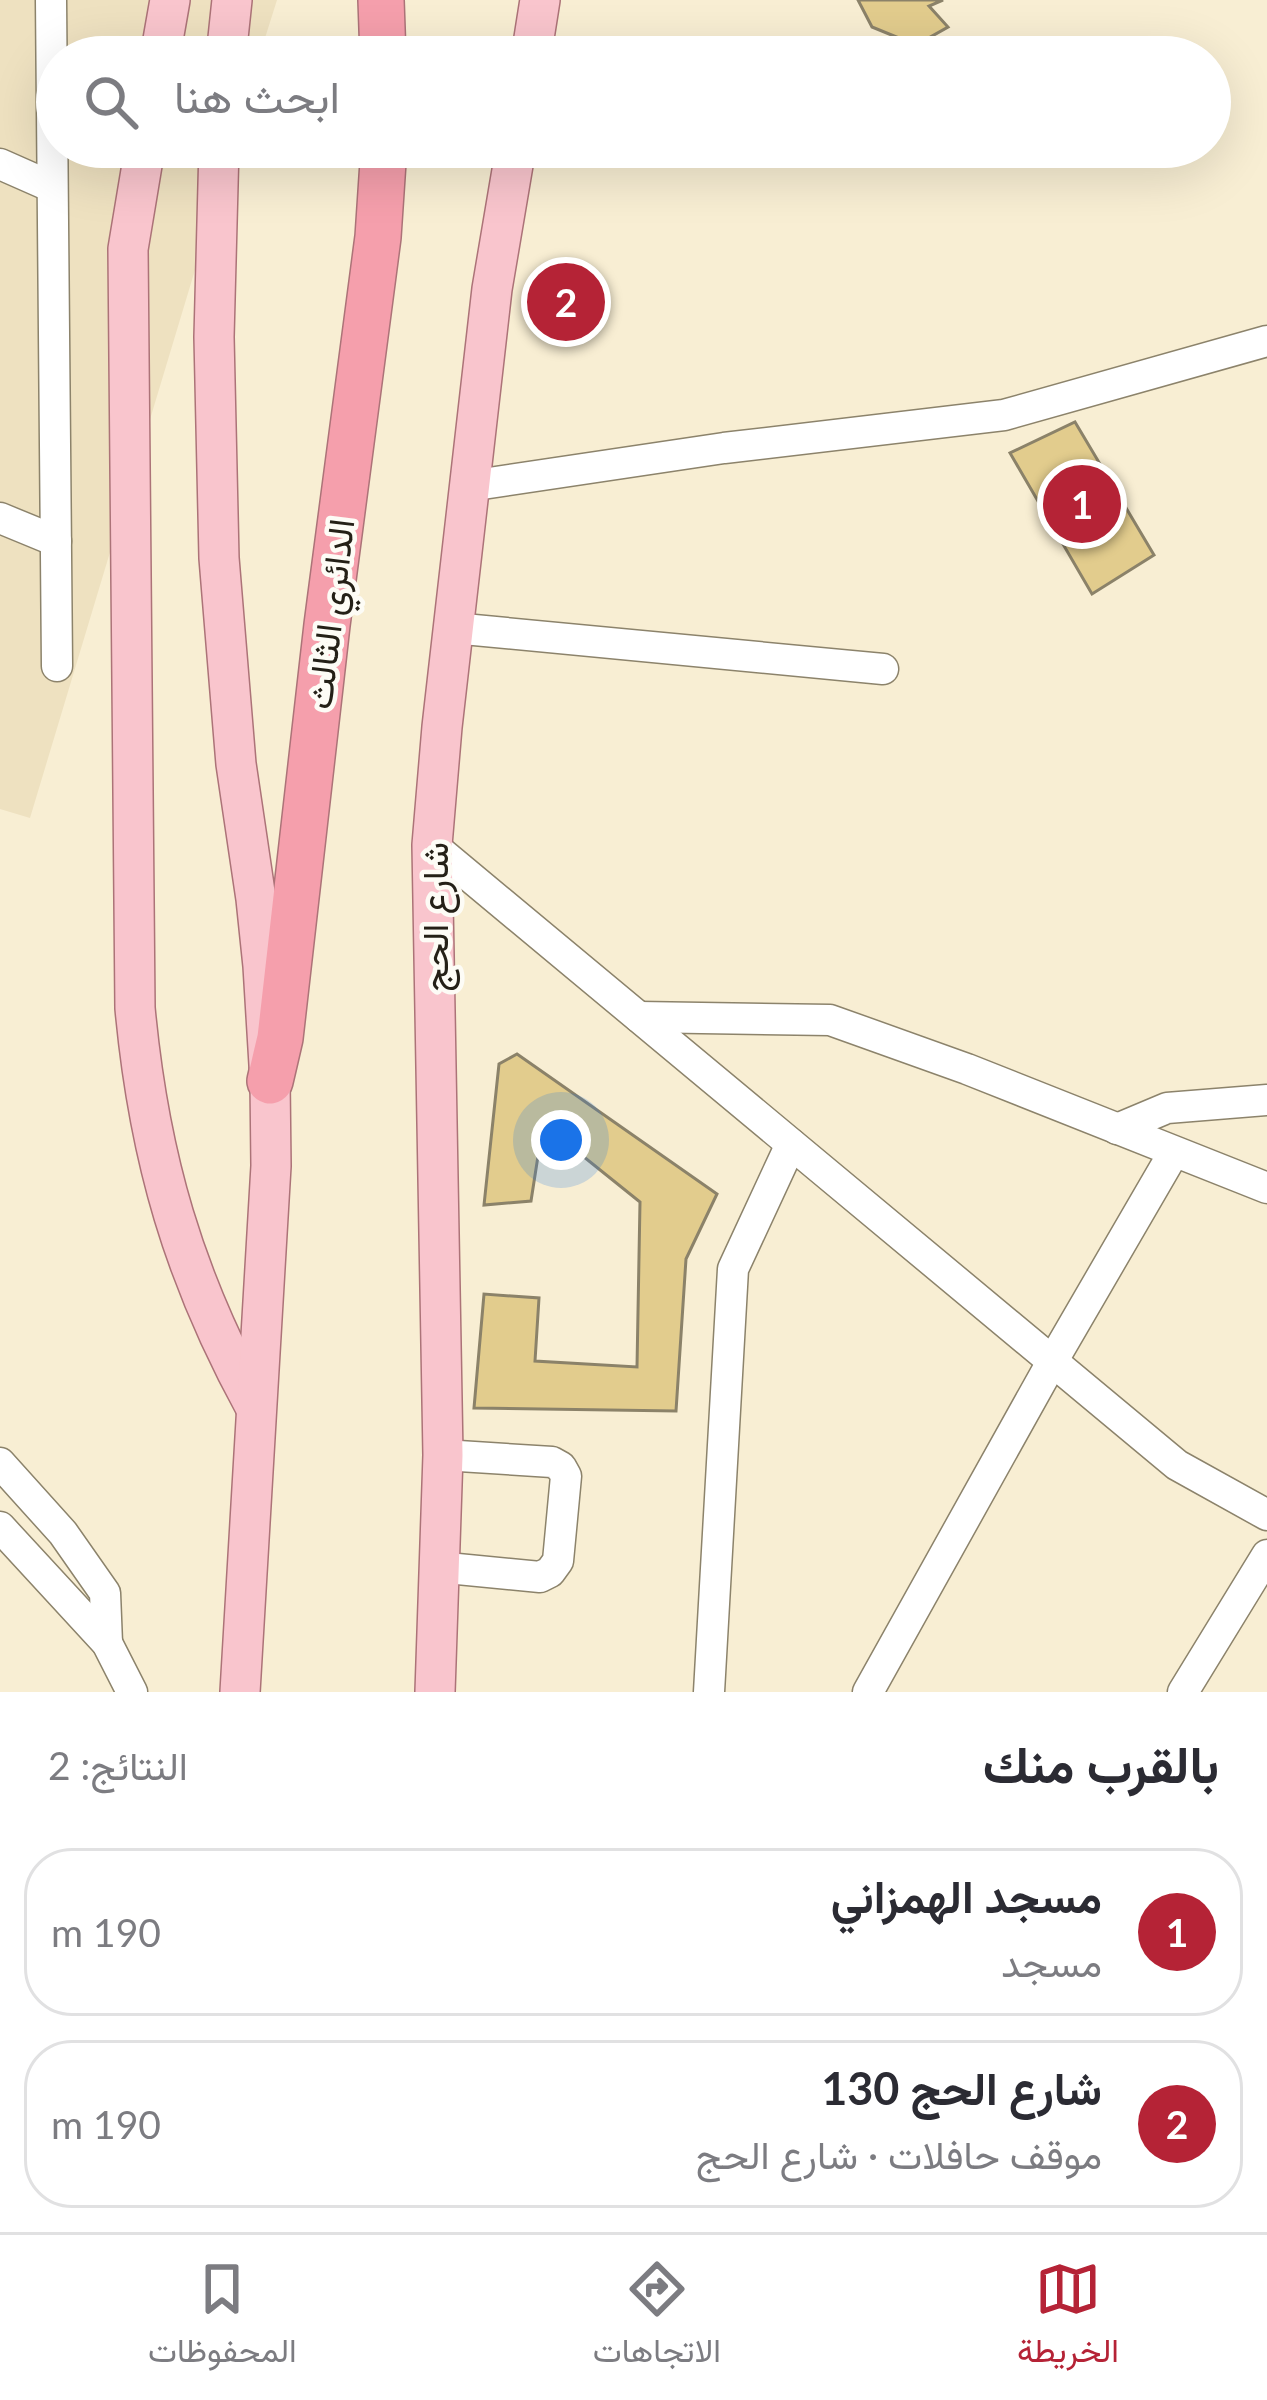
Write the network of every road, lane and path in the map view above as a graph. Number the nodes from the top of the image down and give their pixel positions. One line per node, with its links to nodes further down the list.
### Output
1 (51, 0): 7 (street)
2 (170, 0): 8 (main road)
3 (232, 0): 9 (main road)
4 (381, 0): 10 (highway)
5 (540, 0): 11 (main road)
6 (558, 0): 12 (street)
7 (51, 36)
8 (164, 36)
9 (228, 36)
10 (382, 36)
11 (534, 36)
12 (550, 36)
13 (0, 164): 19 (street)
14 (52, 168): 19 (street)
15 (142, 168): 38 (main road)
16 (218, 168): 31 (main road)
17 (382, 168): 31 (highway, الدائري الثالث)
18 (516, 168): 20 (main road, شارع الحج)
19 (52, 187): 25 (street)
20 (492, 289): 21 (path); 23 (main road, شارع الحج)
21 (566, 302)
22 (1267, 340): 23 (street)
23 (469, 485): 26 (main road, شارع الحج)
24 (0, 518): 25 (street)
25 (56, 541): 27 (street)
26 (453, 628): 28 (street); 29 (main road, شارع الحج)
27 (57, 666)
28 (883, 669)
29 (433, 844): 30 (street); 39 (main road, شارع الحج)
30 (639, 1017): 33 (street); 34 (street)
31 (270, 1081): 38 (main road)
32 (1267, 1100): 33 (street)
33 (1117, 1130): 35 (street)
34 (791, 1144): 37 (street); 46 (street)
35 (1174, 1152): 36 (street); 37 (street)
36 (1267, 1189)
37 (1052, 1361): 41 (street); 50 (street)
38 (256, 1408): 48 (main road)
39 (442, 1454): 44 (main road, شارع الحج); 44 (street)
40 (0, 1463): 45 (street)
41 (1267, 1515)
42 (0, 1527): 45 (street)
43 (1267, 1555): 51 (street)
44 (437, 1568): 49 (main road, شارع الحج)
45 (107, 1643): 47 (street)
46 (717, 1687)
47 (132, 1692)
48 (240, 1692)
49 (435, 1692)
50 (868, 1692)
51 (1184, 1692)

